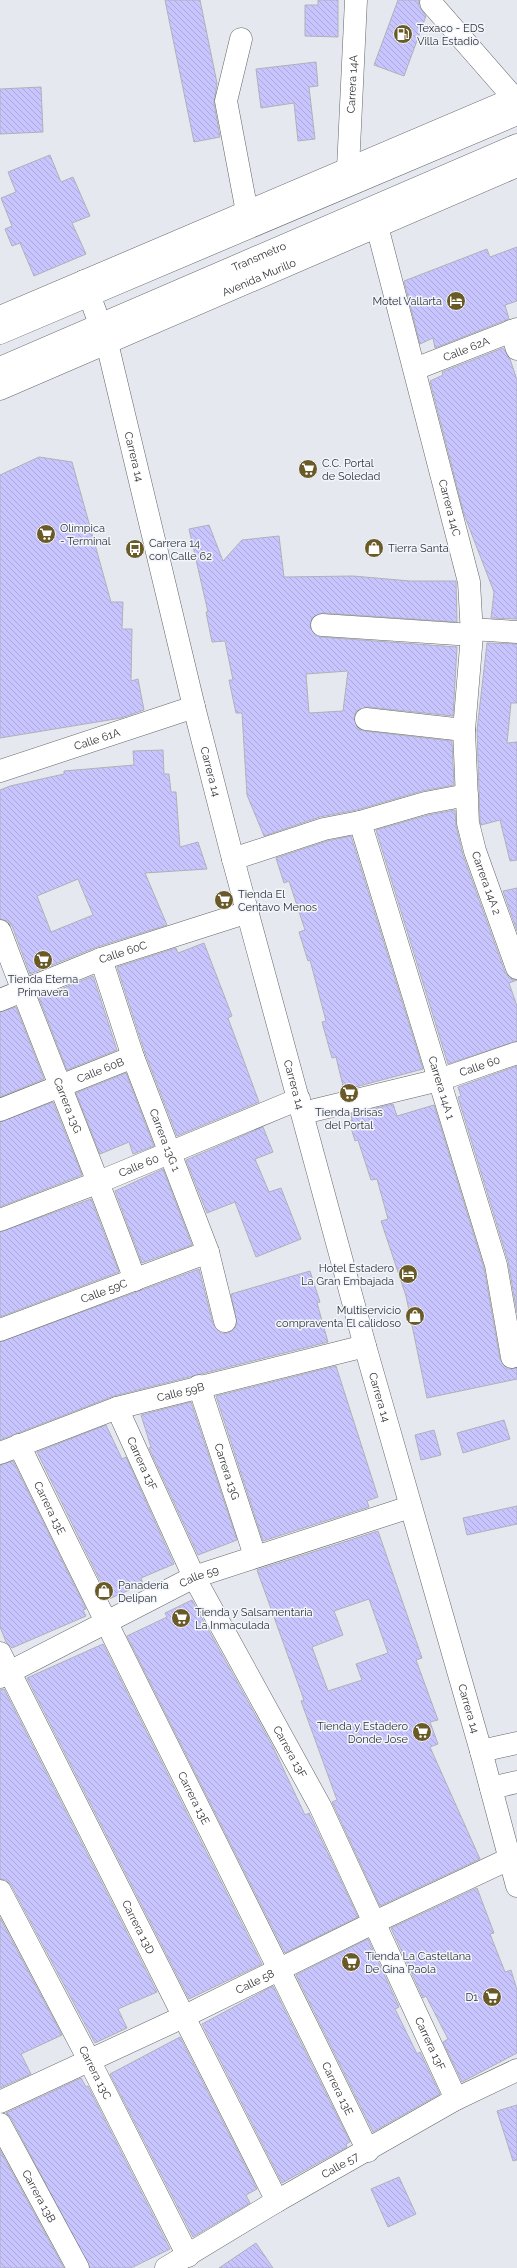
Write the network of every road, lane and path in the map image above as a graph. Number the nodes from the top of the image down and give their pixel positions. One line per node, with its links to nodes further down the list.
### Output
1 (356, 0): 7 (street, Carrera 14A)
2 (431, 3): 4 (street)
3 (241, 39): 8 (street)
4 (516, 103): 7 (street); 10 (street)
5 (517, 145): 13 (street, Transmetro)
6 (517, 166): 9 (street, Avenida Murillo)
7 (348, 169): 8 (street)
8 (247, 212): 10 (street)
9 (377, 226): 13 (street, Avenida Murillo); 16 (street, Carrera 14C)
10 (86, 289): 11 (street); 12 (street); 13 (street, Carrera 14)
11 (0, 317)
12 (0, 333)
13 (104, 333): 15 (street, Transmetro); 17 (street, Avenida Murillo); 21 (street, Carrera 14)
14 (515, 336): 16 (street, Calle 62A)
15 (0, 368)
16 (415, 369): 19 (street, Carrera 14C)
17 (0, 389)
18 (322, 625): 19 (street)
19 (472, 632): 20 (street); 23 (street, Carrera 14C)
20 (517, 632)
21 (194, 707): 24 (street, Calle 61A); 27 (street, Carrera 14)
22 (366, 719): 23 (street)
23 (464, 730): 25 (street, Carrera 14C)
24 (0, 771)
25 (467, 795): 26 (street); 31 (street, Carrera 14A 2)
26 (360, 822): 27 (street); 36 (street, Carrera 14A 1)
27 (233, 858): 28 (street, Carrera 14)
28 (248, 912): 30 (street, Calle 60C); 38 (street, Carrera 14)
29 (0, 931): 32 (street, Carrera 13G)
30 (101, 959): 32 (street, Calle 60C); 35 (street, Carrera 13G 1)
31 (517, 968)
32 (22, 992): 33 (street, Calle 60C); 37 (street, Carrera 13G)
33 (0, 1000)
34 (517, 1054): 36 (street, Calle 60)
35 (133, 1057): 37 (street, Calle 60B); 40 (street, Carrera 13G 1)
36 (439, 1080): 38 (street, Calle 60); 48 (street, Carrera 14A 1)
37 (59, 1086): 39 (street, Calle 60B); 41 (street, Carrera 13G)
38 (301, 1106): 40 (street, Calle 60); 47 (street, Carrera 14)
39 (0, 1110)
40 (170, 1152): 41 (street, Calle 60); 43 (street, Carrera 13G 1)
41 (99, 1182): 42 (street, Calle 60); 44 (street, Carrera 13G)
42 (0, 1220)
43 (208, 1252): 44 (street, Calle 59C); 45 (street, Carrera 13G 1)
44 (135, 1280): 46 (street, Calle 59C)
45 (225, 1321)
46 (0, 1330)
47 (365, 1346): 49 (street, Calle 59B); 52 (street, Carrera 14)
48 (512, 1357)
49 (199, 1386): 50 (street, Calle 59B); 53 (street, Carrera 13G)
50 (117, 1408): 51 (street, Calle 59B); 54 (street, Carrera 13F)
51 (10, 1449): 55 (street, Carrera 13E)
52 (410, 1507): 53 (street, Calle 59); 59 (street, Carrera 14)
53 (255, 1556): 54 (street, Calle 59)
54 (194, 1577): 55 (street, Calle 59); 65 (street, Carrera 13F)
55 (106, 1623): 57 (street, Calle 59); 66 (street, Carrera 13E)
56 (0, 1653): 57 (street, Carrera 13D)
57 (5, 1675): 67 (street, Carrera 13D)
58 (517, 1743): 59 (street)
59 (481, 1751): 61 (street, Carrera 14)
60 (517, 1782): 61 (street)
61 (491, 1788): 62 (street, Carrera 14)
62 (509, 1859): 63 (street, Carrera 14); 65 (street, Calle 58)
63 (517, 1886)
64 (0, 1891): 68 (street, Carrera 13C)
65 (375, 1922): 66 (street, Calle 58); 70 (street, Carrera 13F)
66 (280, 1969): 67 (street, Calle 58); 73 (street, Carrera 13E)
67 (183, 2017): 68 (street, Calle 58); 74 (street, Carrera 13D)
68 (89, 2060): 71 (street, Calle 58); 75 (street, Carrera 13C)
69 (517, 2070): 70 (street, Calle 57)
70 (456, 2099): 73 (street, Calle 57)
71 (0, 2102)
72 (0, 2124): 76 (street, Carrera 13B)
73 (368, 2151): 74 (street, Calle 57)
74 (278, 2201): 75 (street, Calle 57)
75 (188, 2256): 77 (street, Calle 57)
76 (78, 2268)
77 (166, 2268)

